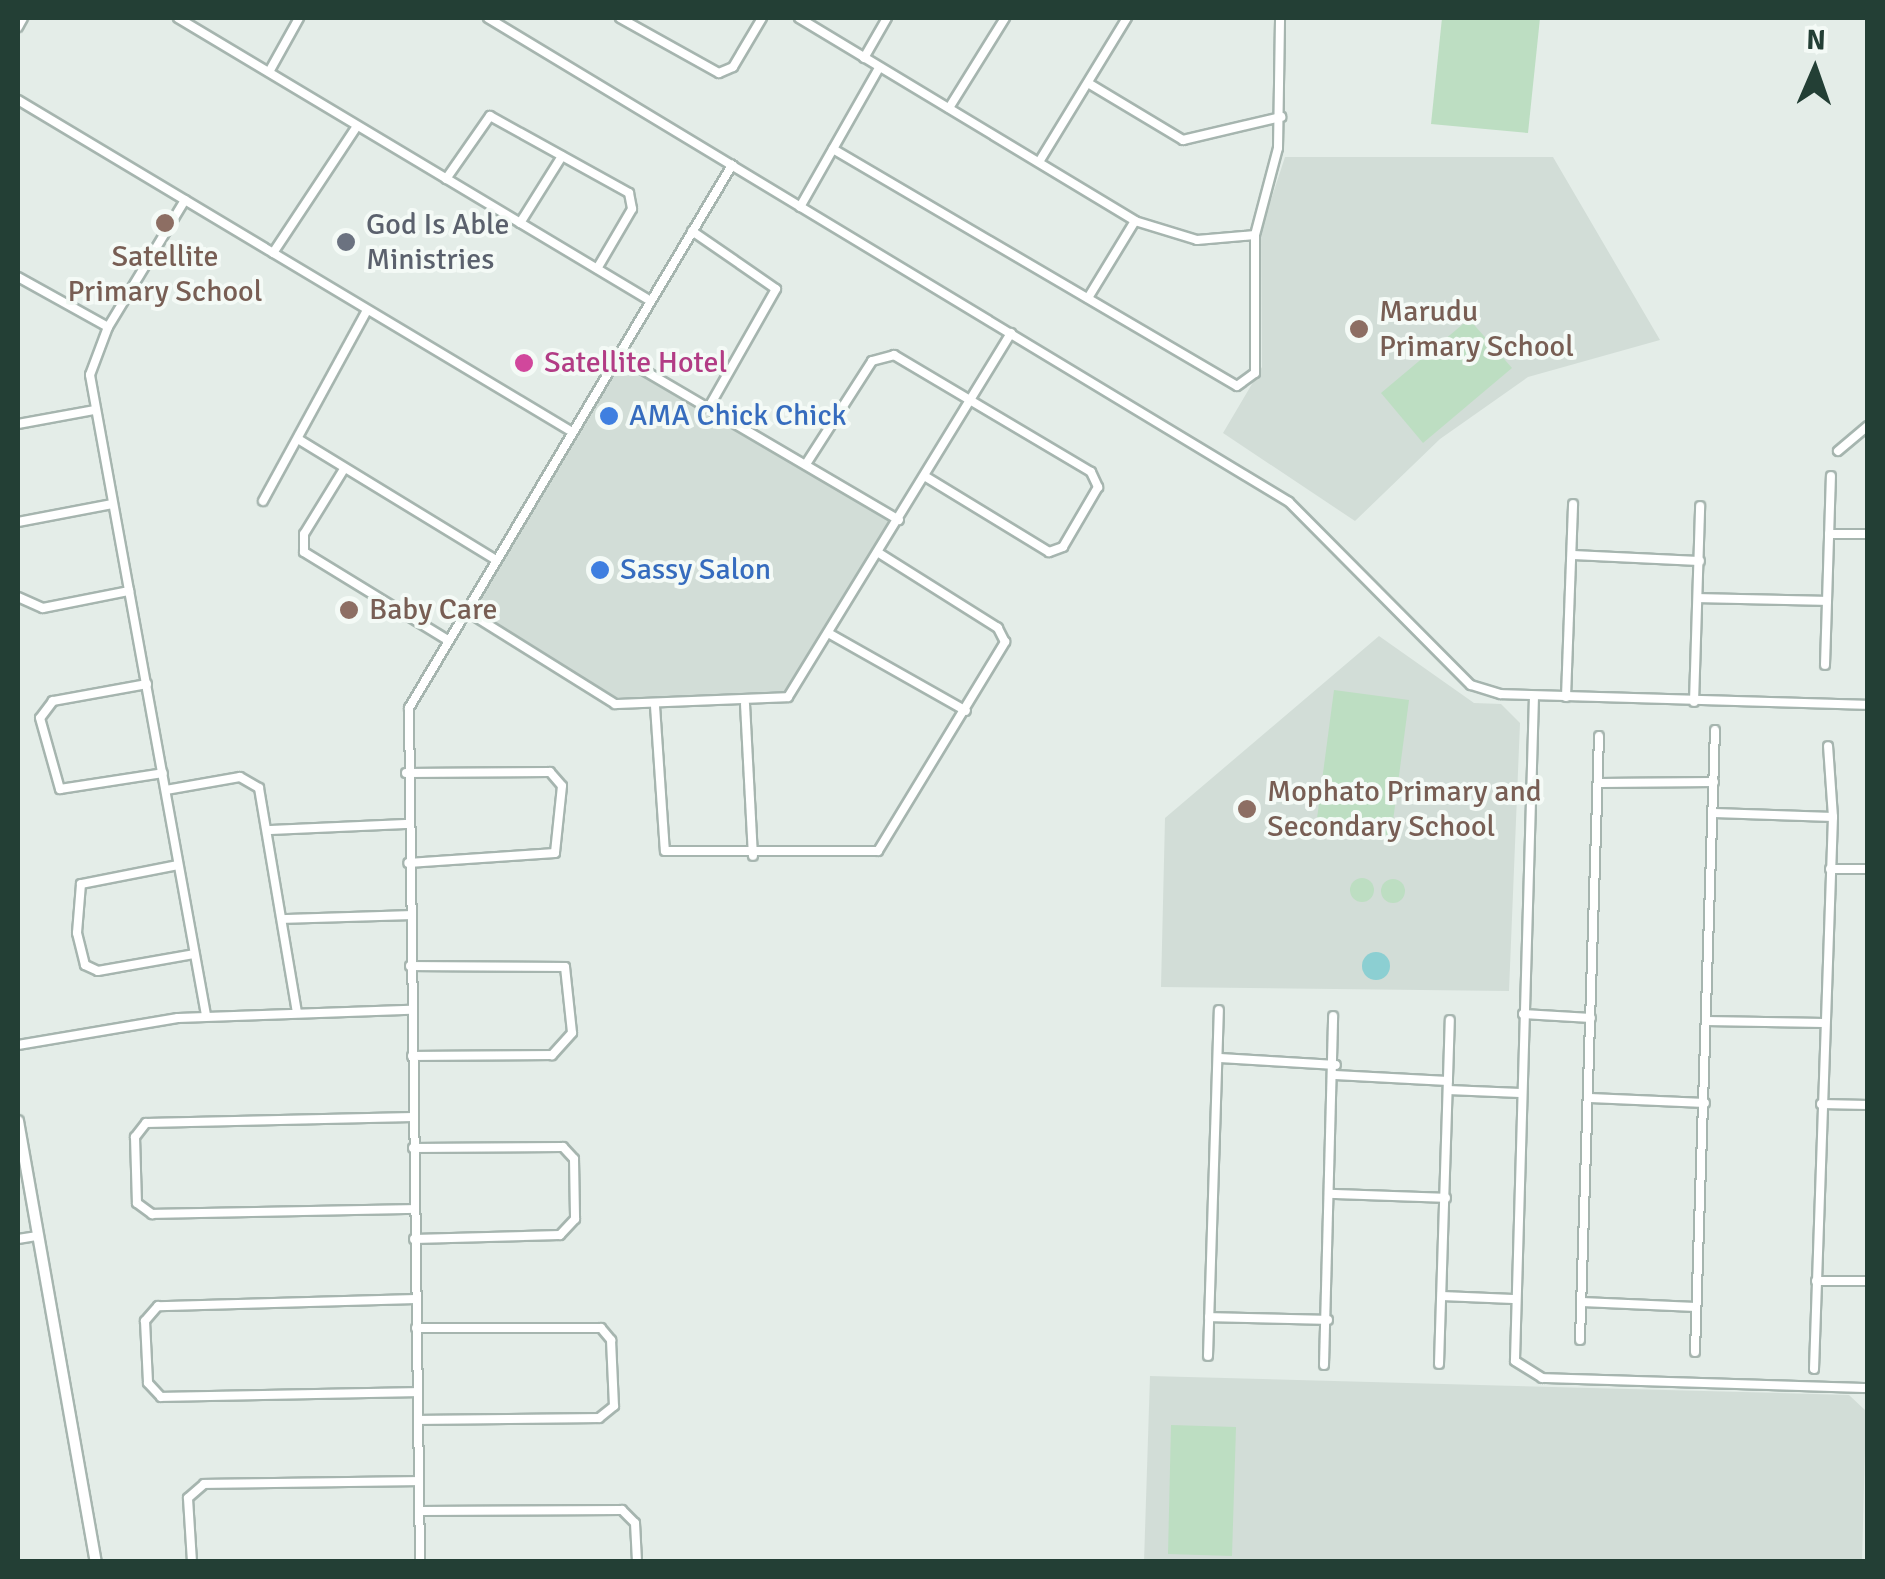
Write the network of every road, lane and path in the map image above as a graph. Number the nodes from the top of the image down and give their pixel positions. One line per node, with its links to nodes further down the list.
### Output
1 (23, 18): 13 (street)
2 (178, 18): 12 (street)
3 (300, 18): 16 (street)
4 (488, 18): 25 (street)
5 (620, 18): 6 (street)
6 (762, 18)
7 (799, 18): 14 (street)
8 (888, 18): 14 (street)
9 (1005, 18): 19 (street)
10 (1127, 18): 17 (street)
11 (1280, 18): 20 (street)
12 (194, 22): 16 (street)
13 (18, 27)
14 (864, 58): 15 (street)
15 (879, 68): 19 (street); 22 (street)
16 (269, 72): 21 (street)
17 (1088, 83): 20 (street); 24 (street)
18 (18, 100): 27 (street)
19 (948, 108): 24 (street)
20 (1281, 117): 32 (street)
21 (356, 126): 26 (street); 33 (street)
22 (833, 149): 28 (street); 36 (street)
23 (562, 156): 26 (street); 30 (street); 34 (street)
24 (1039, 162): 29 (street)
25 (732, 165): 28 (street); 31 (street)
26 (446, 178): 30 (street)
27 (186, 200): 33 (street); 39 (street)
28 (800, 207): 40 (street)
29 (1136, 221): 32 (street); 36 (street)
30 (520, 223): 34 (street)
31 (692, 231): 37 (street); 43 (street)
32 (1255, 235): 36 (street)
33 (273, 253): 38 (street)
34 (597, 269): 37 (street)
35 (18, 277): 39 (street)
36 (1088, 298)
37 (649, 300): 41 (street)
38 (367, 310): 47 (street); 48 (street)
39 (108, 327): 44 (street)
40 (1011, 333): 42 (street); 75 (street)
41 (616, 354): 43 (street); 47 (street)
42 (973, 398): 50 (street); 53 (street); 53 (street)
43 (708, 407): 50 (street)
44 (94, 410): 45 (street); 55 (street)
45 (18, 424)
46 (1868, 426): 49 (street)
47 (569, 430): 64 (street)
48 (298, 439): 51 (street); 54 (street)
49 (1838, 451)
50 (806, 464): 58 (street)
51 (344, 469): 64 (street); 72 (street)
52 (1830, 476): 60 (street)
53 (926, 477): 58 (street)
54 (262, 501)
55 (112, 504): 59 (street); 66 (street)
56 (1573, 504): 63 (street)
57 (1700, 506): 65 (street)
58 (898, 520): 62 (street)
59 (18, 522)
60 (1829, 534): 61 (street); 69 (street)
61 (1868, 534)
62 (880, 553): 71 (street); 81 (street)
63 (1572, 555): 65 (street); 76 (street)
64 (493, 558): 70 (street)
65 (1700, 561): 68 (street)
66 (129, 591): 67 (street); 74 (street)
67 (18, 598)
68 (1699, 598): 69 (street); 77 (street)
69 (1827, 601): 73 (street)
70 (463, 609): 72 (street); 80 (street)
71 (830, 634): 78 (street); 81 (street)
72 (446, 639): 86 (street)
73 (1825, 665)
74 (147, 684): 85 (street); 85 (street)
75 (1534, 696): 76 (street); 106 (street)
76 (1566, 697): 77 (street)
77 (1694, 702): 79 (street)
78 (745, 704): 80 (street); 94 (street)
79 (1868, 705)
80 (655, 706): 94 (street)
81 (966, 711): 94 (street)
82 (1715, 730): 88 (street)
83 (1599, 736): 87 (street)
84 (1828, 746): 91 (street)
85 (163, 773): 89 (street)
86 (406, 773): 92 (street); 95 (street)
87 (1600, 782): 88 (street); 109 (street)
88 (1714, 782): 90 (street)
89 (166, 790): 93 (street); 96 (street)
90 (1714, 813): 91 (street); 111 (street)
91 (1833, 816): 97 (street)
92 (407, 824): 93 (street); 95 (street)
93 (269, 830): 100 (street)
94 (753, 856)
95 (408, 862): 99 (street)
96 (178, 865): 101 (street); 101 (street)
97 (1830, 869): 98 (street); 112 (street)
98 (1868, 870)
99 (409, 915): 100 (street); 102 (street)
100 (283, 919): 105 (street)
101 (194, 954): 107 (street)
102 (410, 966): 103 (street); 114 (street)
103 (411, 1010): 105 (street); 114 (street)
104 (1219, 1010): 115 (street)
105 (296, 1013): 107 (street)
106 (1522, 1014): 109 (street); 119 (street)
107 (206, 1016): 113 (street)
108 (1334, 1016): 116 (street)
109 (1591, 1018): 120 (street)
110 (1450, 1020): 118 (street)
111 (1706, 1022): 112 (street); 121 (street)
112 (1824, 1023): 122 (street)
113 (18, 1045)
114 (412, 1056): 124 (street)
115 (1220, 1058): 116 (street); 140 (street)
116 (1336, 1065): 117 (street)
117 (1336, 1075): 118 (street); 127 (street)
118 (1448, 1085): 119 (street); 128 (street)
119 (1520, 1092): 137 (street)
120 (1590, 1098): 121 (street); 138 (street)
121 (1705, 1102): 139 (street)
122 (1821, 1104): 123 (street); 133 (street)
123 (1868, 1105)
124 (413, 1117): 126 (street); 129 (street)
125 (18, 1121): 130 (street)
126 (413, 1148): 129 (street); 132 (street)
127 (1332, 1194): 128 (street); 141 (street)
128 (1446, 1198): 135 (street)
129 (414, 1209): 132 (street)
130 (38, 1236): 131 (street); 154 (street)
131 (18, 1239)
132 (414, 1240): 136 (street)
133 (1816, 1281): 134 (street); 148 (street)
134 (1868, 1281)
135 (1442, 1296): 137 (street); 147 (street)
136 (416, 1299): 142 (street); 150 (street)
137 (1513, 1299): 149 (street)
138 (1582, 1302): 139 (street); 143 (street)
139 (1696, 1307): 144 (street)
140 (1209, 1317): 141 (street); 145 (street)
141 (1328, 1320): 146 (street)
142 (416, 1328): 150 (street); 151 (street)
143 (1580, 1340)
144 (1695, 1352)
145 (1208, 1356)
146 (1324, 1364)
147 (1440, 1364)
148 (1814, 1370)
149 (1868, 1388)
150 (418, 1392): 151 (street)
151 (418, 1420): 152 (street)
152 (419, 1481): 153 (street); 155 (street)
153 (420, 1511): 156 (street); 157 (street)
154 (96, 1562)
155 (192, 1562)
156 (420, 1562)
157 (636, 1562)

